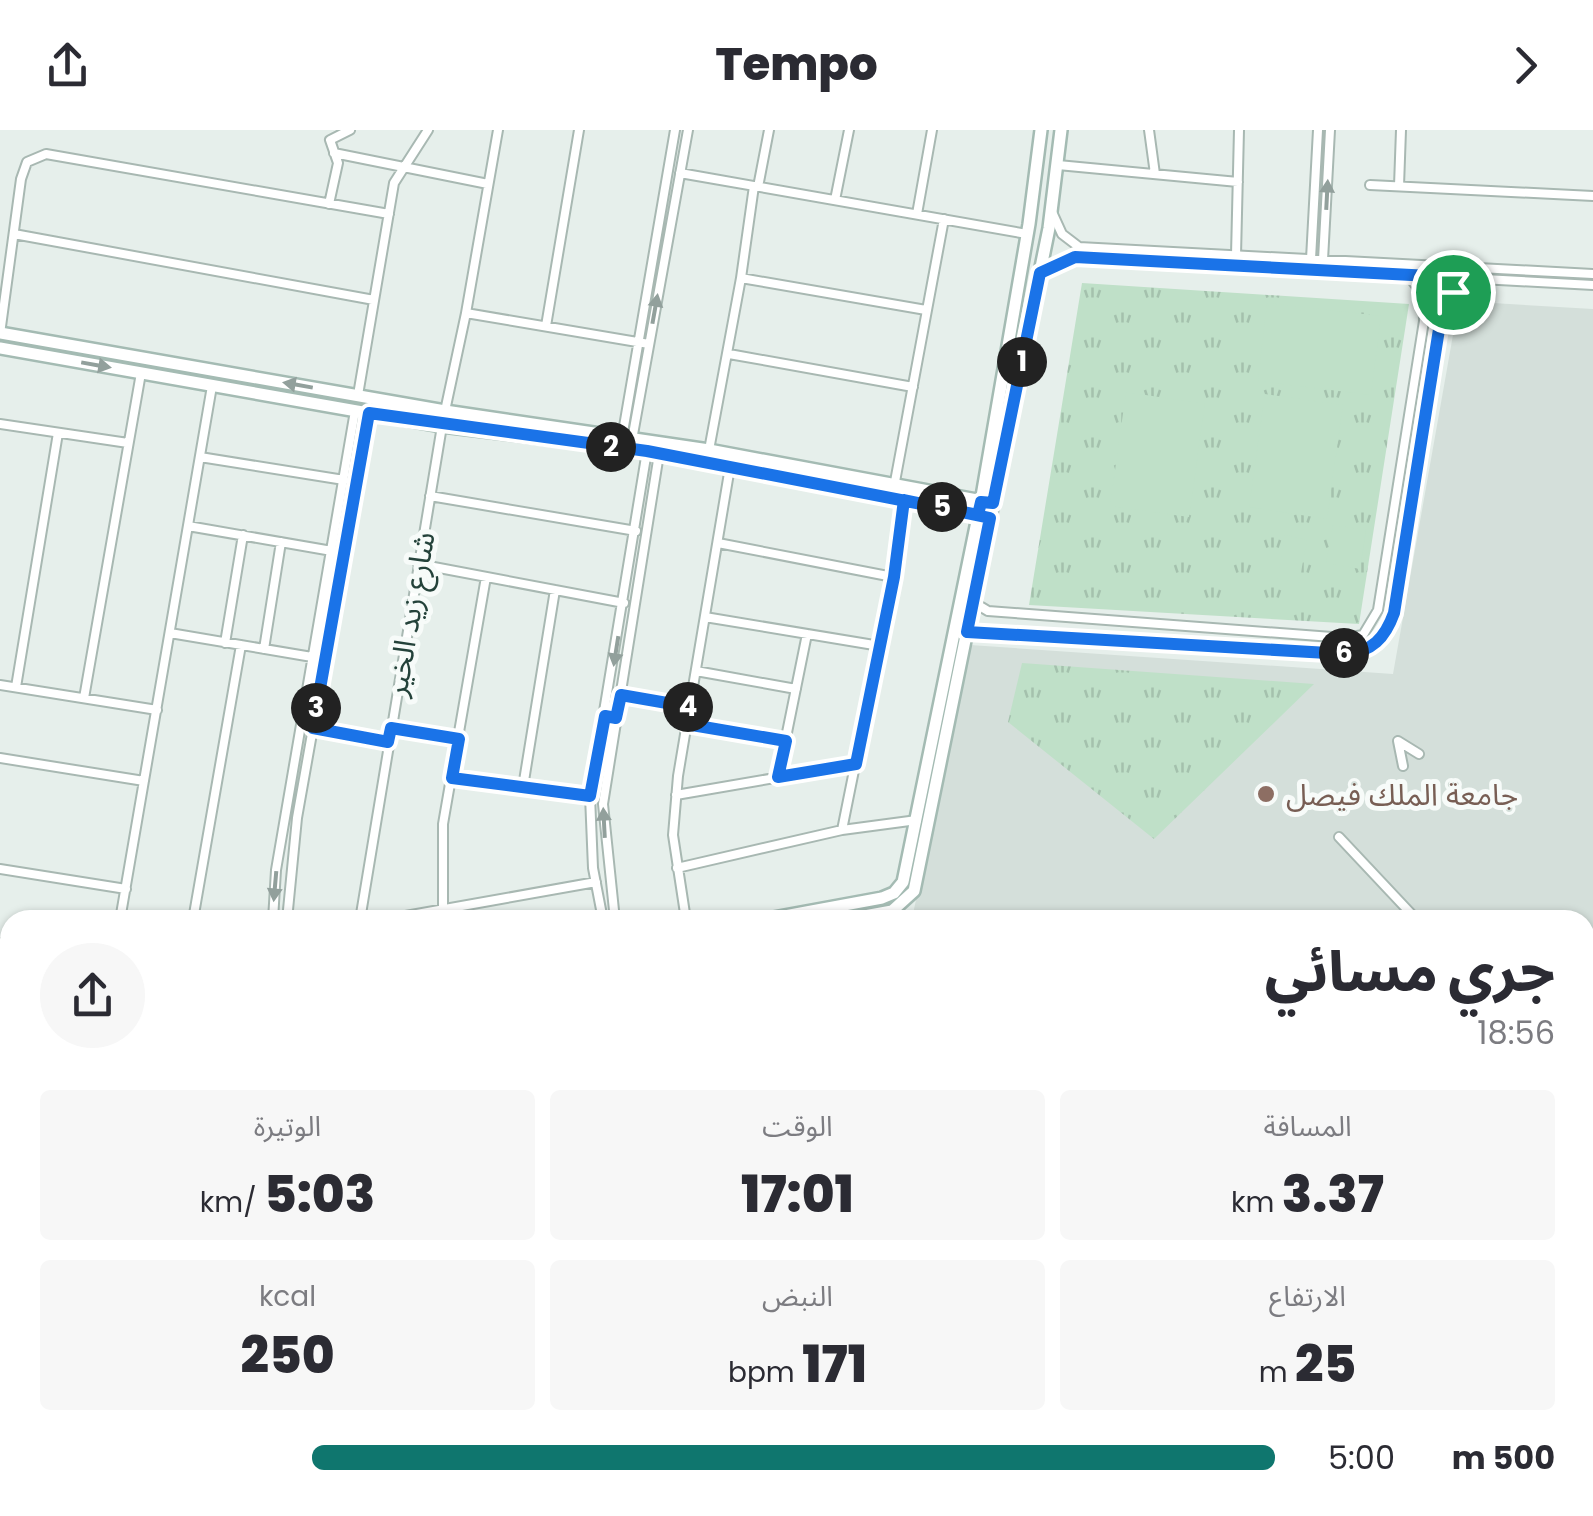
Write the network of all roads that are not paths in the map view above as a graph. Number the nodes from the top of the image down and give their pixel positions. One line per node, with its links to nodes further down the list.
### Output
1 (350, 130): 17 (street)
2 (428, 130): 19 (street)
3 (498, 130): 23 (street)
4 (579, 130): 49 (street)
5 (675, 130): 51 (street)
6 (688, 130): 20 (street)
7 (769, 130): 25 (street)
8 (848, 130): 28 (street)
9 (932, 130): 32 (street)
10 (1041, 130): 35 (street)
11 (1060, 130): 18 (street)
12 (1149, 130): 21 (street)
13 (1239, 130): 22 (street)
14 (1318, 130): 37 (street)
15 (1330, 130): 39 (street, one-way to 15)
16 (1402, 130): 26 (street)
17 (334, 153): 19 (street); 29 (street)
18 (1058, 165): 21 (street); 30 (street)
19 (400, 169): 23 (street); 31 (street)
20 (680, 173): 25 (street); 52 (street, one-way to 20)
21 (1155, 174): 22 (street)
22 (1238, 182): 36 (street)
23 (488, 184): 48 (street)
24 (1370, 185): 26 (street)
25 (756, 186): 28 (street); 43 (street)
26 (1399, 186): 27 (street)
27 (1593, 196)
28 (835, 200): 32 (street)
29 (329, 204): 31 (street); 34 (street)
30 (1052, 211): 36 (street); 40 (street)
31 (388, 214): 46 (street)
32 (917, 214): 33 (street)
33 (944, 219): 35 (street); 47 (street)
34 (14, 234): 46 (street); 50 (street)
35 (1028, 234): 75 (street)
36 (1236, 255): 37 (street)
37 (1311, 259): 39 (street)
38 (1593, 259): 41 (street)
39 (1323, 260): 41 (street)
40 (1040, 273): 42 (street); 75 (street)
41 (1593, 274)
42 (1408, 275): 44 (street); 86 (street)
43 (741, 278): 47 (street); 54 (street)
44 (1468, 278): 45 (street); 89 (street)
45 (1593, 284)
46 (374, 300): 58 (street)
47 (926, 310): 57 (street)
48 (466, 313): 49 (street); 59 (street)
49 (546, 326): 51 (street)
50 (0, 333): 58 (street, one-way to 50)
51 (638, 342): 52 (street); 65 (street)
52 (649, 344): 65 (street)
53 (0, 348): 55 (street, one-way to 55)
54 (728, 354): 57 (street); 67 (street)
55 (141, 373): 56 (street); 66 (street)
56 (212, 386): 60 (street); 69 (street)
57 (913, 387): 72 (street)
58 (358, 395): 59 (street)
59 (445, 410): 65 (street)
60 (355, 411): 61 (street); 71 (street)
61 (369, 413): 63 (street); 97 (street)
62 (0, 424): 64 (street)
63 (442, 426): 68 (street); 73 (street, شارع زيد الخير)
64 (58, 432): 66 (street); 100 (street)
65 (627, 439): 67 (street)
66 (128, 444): 103 (street)
67 (709, 450): 72 (street)
68 (653, 452): 70 (street); 77 (street); 102 (street)
69 (200, 457): 71 (street); 76 (street)
70 (730, 467): 74 (street); 80 (street)
71 (344, 480): 81 (street)
72 (894, 487): 75 (street)
73 (430, 496): 77 (street); 82 (street, شارع زيد الخير)
74 (904, 500): 75 (street); 84 (street)
75 (986, 509): 86 (street); 124 (street)
76 (188, 526): 78 (street); 90 (street)
77 (636, 531): 87 (street)
78 (242, 536): 79 (street); 92 (street)
79 (281, 542): 81 (street); 95 (street)
80 (718, 544): 84 (street); 88 (street)
81 (332, 551): 96 (street)
82 (418, 564): 83 (street); 110 (street, شارع زيد الخير)
83 (486, 577): 85 (street); 111 (street)
84 (894, 577): 94 (street)
85 (556, 590): 87 (street); 121 (street)
86 (973, 602): 89 (street)
87 (624, 603): 106 (street, one-way to 106)
88 (705, 618): 91 (street); 98 (street)
89 (967, 632): 142 (street)
90 (170, 633): 92 (street); 105 (street)
91 (807, 634): 94 (street); 101 (street)
92 (226, 642): 93 (street)
93 (240, 645): 95 (street); 133 (street)
94 (880, 646): 116 (street)
95 (264, 649): 96 (street)
96 (314, 657): 97 (street); 134 (street, one-way to 134)
97 (325, 659): 109 (street)
98 (696, 670): 101 (street); 104 (street)
99 (0, 685): 100 (street)
100 (16, 687): 103 (street)
101 (796, 689): 112 (street)
102 (621, 695): 104 (street); 107 (street)
103 (84, 698): 105 (street)
104 (690, 707): 108 (street)
105 (156, 710): 120 (street)
106 (605, 716): 107 (street); 123 (street)
107 (616, 718): 139 (street, one-way to 107)
108 (686, 724): 112 (street); 122 (street)
109 (313, 728): 113 (street); 135 (street)
110 (391, 728): 111 (street); 113 (street, شارع زيد الخير)
111 (459, 739): 119 (street)
112 (786, 741): 118 (street)
113 (388, 742): 136 (street, شارع زيد الخير)
114 (1419, 754): 117 (street)
115 (0, 758): 120 (street)
116 (856, 764): 118 (street); 125 (street)
117 (1403, 766)
118 (778, 777): 122 (street)
119 (452, 778): 121 (street); 131 (street)
120 (144, 781): 130 (street)
121 (523, 787): 123 (street)
122 (676, 795): 127 (street)
123 (590, 796): 129 (street)
124 (916, 820): 125 (street); 141 (street)
125 (842, 830): 127 (street)
126 (1339, 837): 143 (street)
127 (677, 868): 140 (street)
128 (0, 870): 130 (street)
129 (596, 882): 131 (street); 138 (street)
130 (126, 889): 132 (street)
131 (444, 909): 137 (street)
132 (122, 910)
133 (195, 910)
134 (274, 910)
135 (287, 910)
136 (362, 910)
137 (438, 910)
138 (602, 910)
139 (615, 910)
140 (684, 910)
141 (813, 910)
142 (892, 910)
143 (1408, 910)

